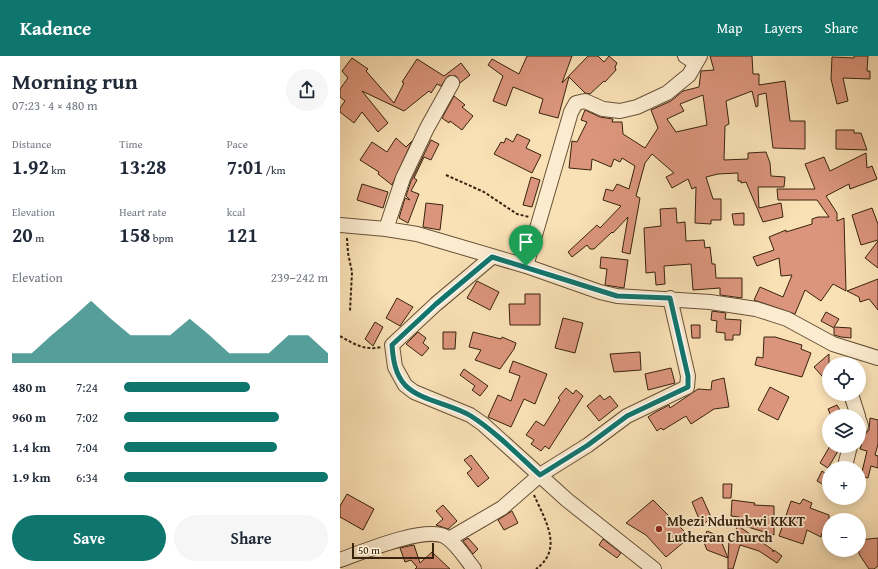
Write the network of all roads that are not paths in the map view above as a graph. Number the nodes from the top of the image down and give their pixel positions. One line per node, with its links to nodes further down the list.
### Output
1 (694, 58): 6 (street)
2 (452, 83): 4 (street)
3 (344, 224): 4 (street)
4 (386, 229): 5 (street)
5 (492, 257): 6 (street); 11 (street)
6 (526, 266): 7 (street)
7 (670, 298): 8 (street); 11 (street)
8 (852, 357)
9 (866, 358): 10 (street)
10 (878, 358)
11 (535, 480): 12 (street); 15 (street)
12 (449, 540): 13 (street); 14 (street)
13 (340, 560)
14 (474, 569)
15 (654, 569)

